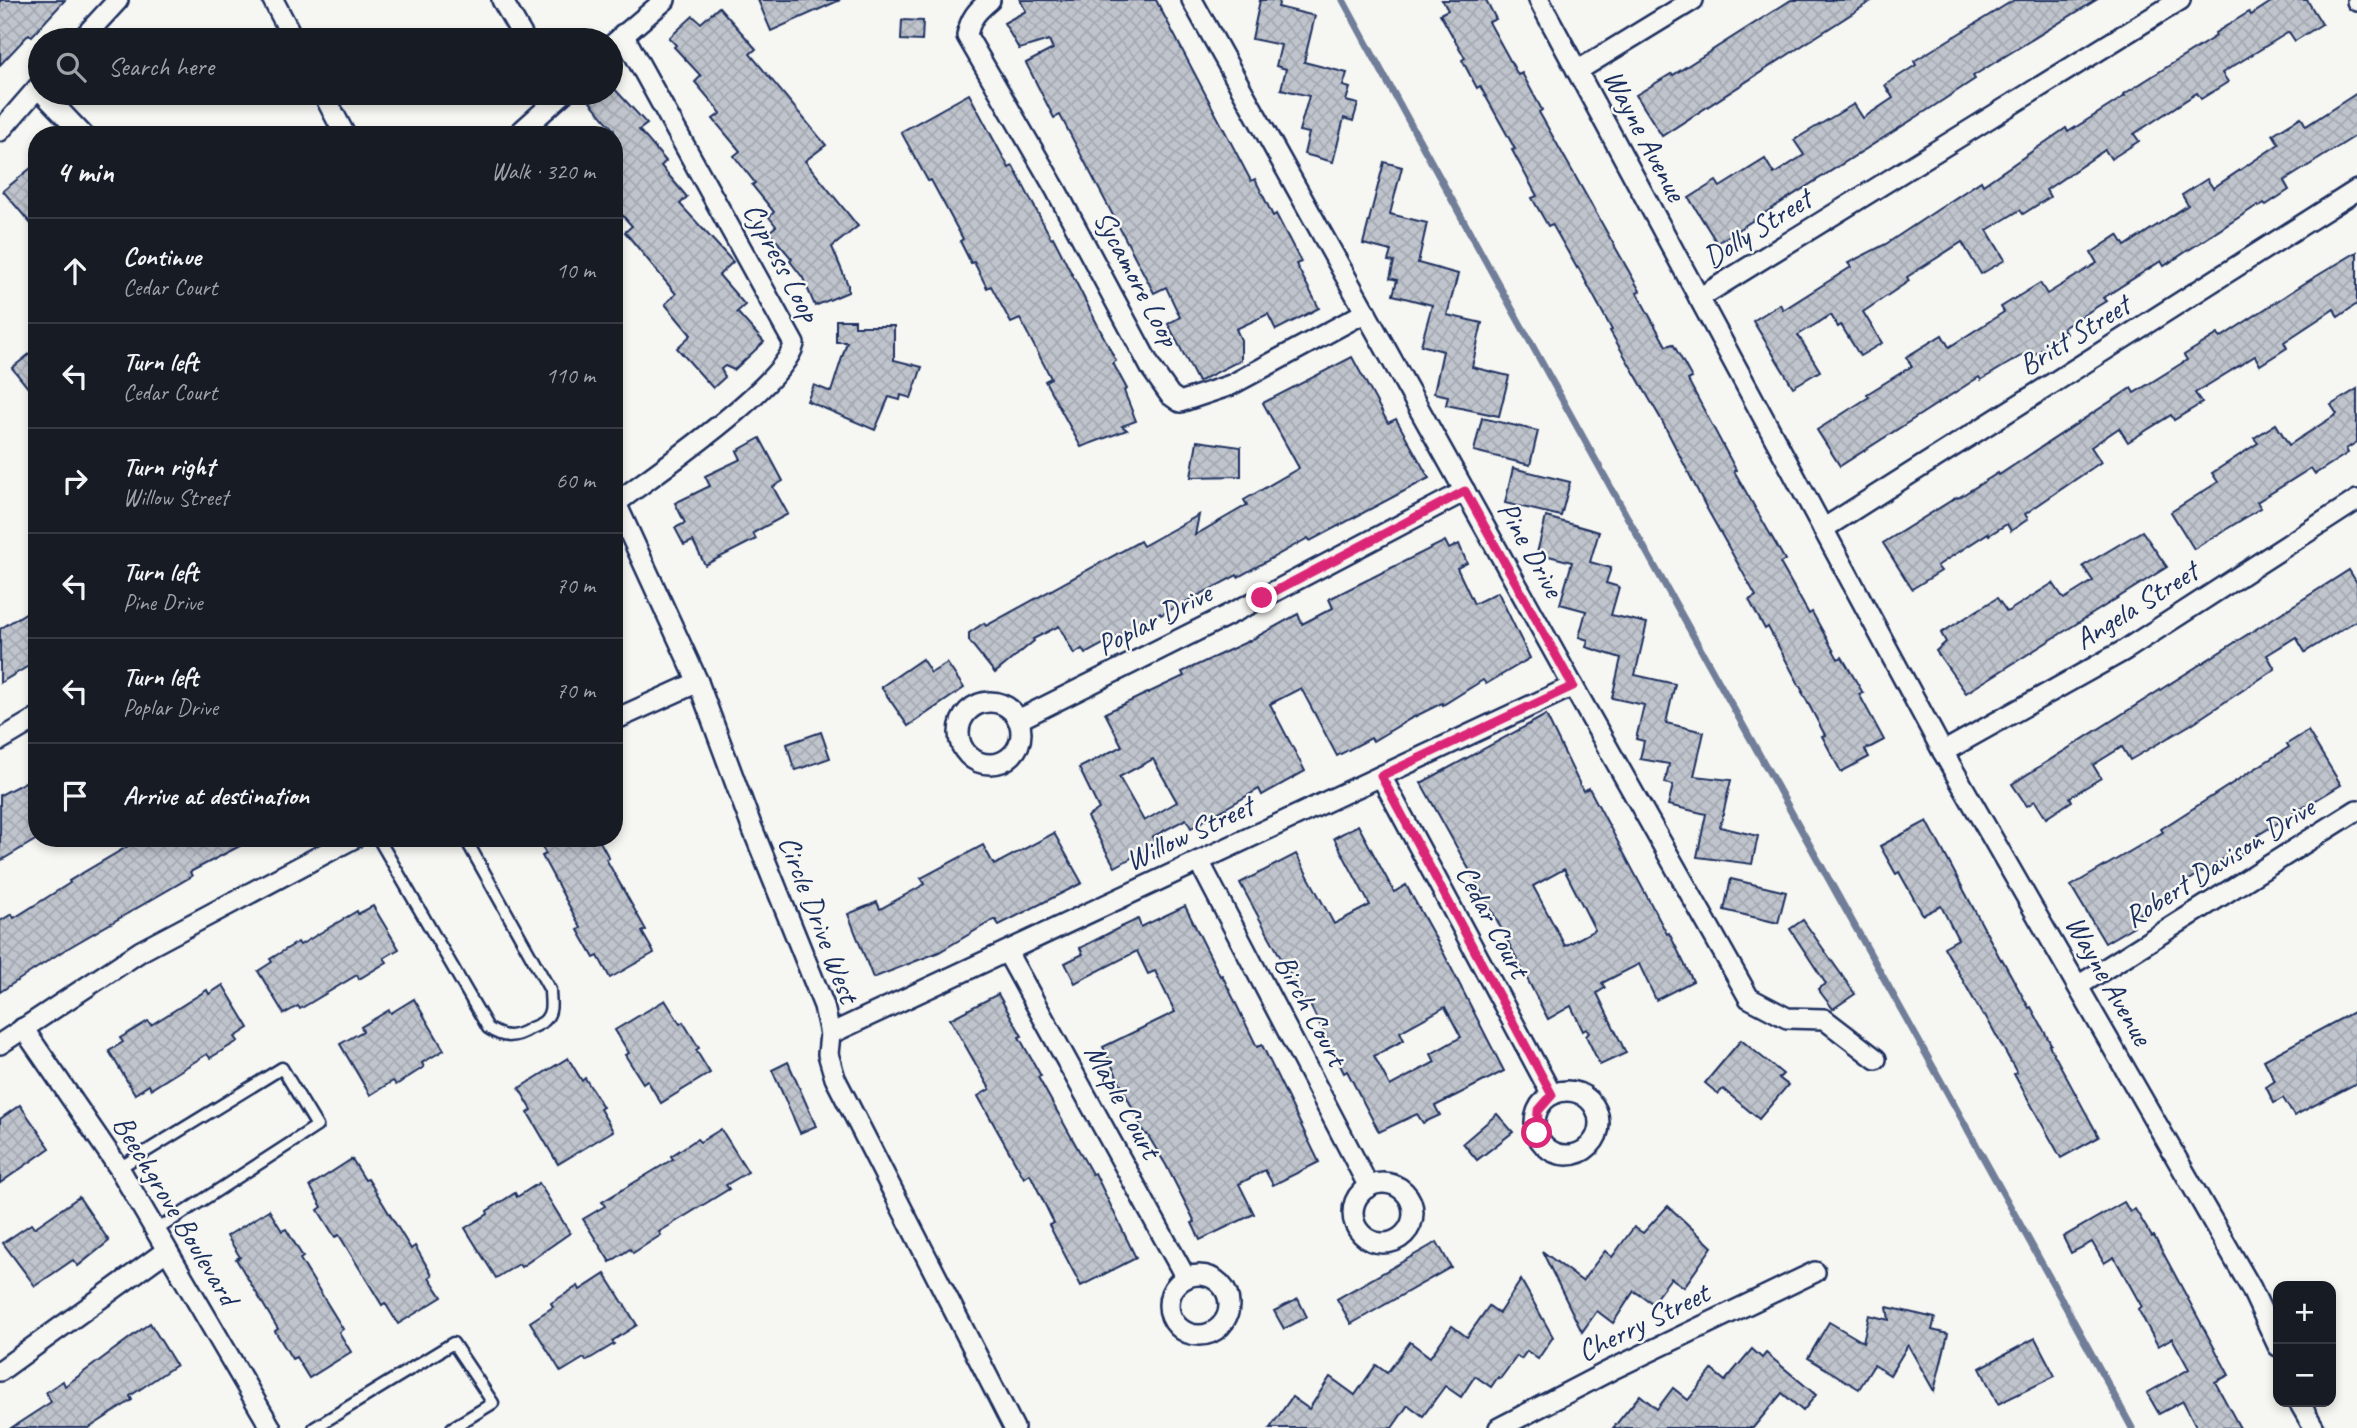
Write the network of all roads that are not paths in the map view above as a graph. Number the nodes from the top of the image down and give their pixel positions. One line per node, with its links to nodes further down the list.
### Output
1 (118, 0): 10 (street)
2 (272, 0): 11 (street)
3 (502, 0): 12 (street)
4 (665, 0): 13 (street)
5 (990, 0): 26 (street, Sycamore Loop)
6 (1192, 0): 26 (street, Pine Drive)
7 (1539, 0): 15 (street, Wayne Avenue)
8 (1693, 0): 15 (street)
9 (2180, 0): 25 (street, Dolly Street)
10 (92, 28)
11 (287, 28)
12 (518, 28)
13 (623, 35)
14 (623, 50): 28 (street, Cypress Loop)
15 (1577, 71): 25 (street, Wayne Avenue)
16 (28, 102): 23 (street)
17 (56, 105): 20 (street)
18 (329, 105): 21 (street)
19 (548, 105): 22 (street)
20 (75, 126)
21 (340, 126)
22 (526, 126)
23 (0, 131)
24 (2357, 190): 31 (street, Britt Street)
25 (1699, 298): 31 (street, Dolly Street)
26 (1366, 313): 27 (street, Pine Drive)
27 (1465, 491): 34 (street, Pine Drive); 36 (street, Poplar Drive)
28 (623, 495)
29 (2357, 500): 39 (street, Angela Street)
30 (623, 518): 33 (street, Circle Drive West)
31 (1823, 529): 32 (street, Dolly Street)
32 (1886, 645): 39 (street, Wayne Avenue)
33 (698, 682): 35 (street); 49 (street, Circle Drive West)
34 (1573, 686): 40 (street, Willow Street); 51 (street, Pine Drive)
35 (623, 716)
36 (1018, 720)
37 (28, 723): 38 (street)
38 (0, 740)
39 (1943, 752): 47 (street, Wayne Avenue)
40 (1381, 776): 45 (street, Willow Street); 52 (street, Cedar Court)
41 (2357, 810): 47 (street, Robert Davison Drive)
42 (337, 847): 48 (street)
43 (383, 847): 44 (lane)
44 (469, 847)
45 (1199, 861): 46 (street, Willow Street); 54 (street, Birch Court)
46 (1007, 952): 49 (street, Willow Street); 58 (street, Maple Court)
47 (2078, 986): 59 (street, Wayne Avenue)
48 (23, 1028): 50 (street); 53 (street, Beechgrove Boulevard)
49 (830, 1034): 65 (street, Circle Drive West)
50 (0, 1044)
51 (1876, 1059)
52 (1552, 1095)
53 (119, 1168): 55 (street, Beechgrove Boulevard); 55 (lane)
54 (1369, 1187)
55 (155, 1231): 56 (street, Beechgrove Boulevard)
56 (166, 1251): 60 (street); 62 (street, Beechgrove Boulevard)
57 (1815, 1272): 66 (street, Cherry Street)
58 (1186, 1278)
59 (2277, 1344)
60 (0, 1371)
61 (2302, 1407): 67 (street)
62 (271, 1428)
63 (314, 1428): 64 (lane)
64 (452, 1428)
65 (1014, 1428)
66 (1499, 1428)
67 (2314, 1428)

